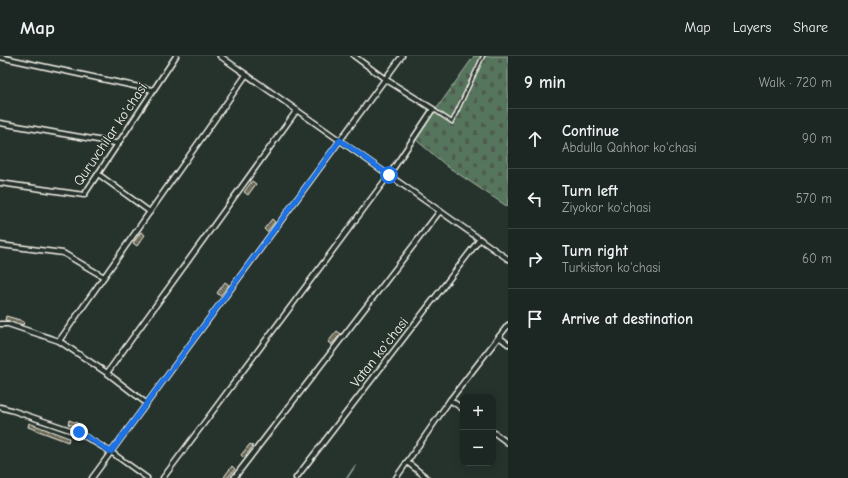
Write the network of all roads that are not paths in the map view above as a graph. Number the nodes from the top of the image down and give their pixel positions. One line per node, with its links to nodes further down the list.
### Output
1 (0, 56): 9 (street)
2 (176, 56): 9 (street, Quruvchilar ko'chasi)
3 (220, 56): 7 (street)
4 (354, 56): 8 (street)
5 (402, 56): 8 (street)
6 (483, 56): 10 (lane)
7 (246, 75): 11 (street); 19 (street)
8 (385, 79): 10 (street); 13 (street)
9 (153, 90): 14 (street, Quruvchilar ko'chasi)
10 (433, 109): 16 (street)
11 (297, 110): 13 (street); 29 (street)
12 (0, 123): 14 (street)
13 (340, 140): 16 (street); 31 (street)
14 (118, 145): 15 (street, Quruvchilar ko'chasi)
15 (98, 174): 17 (street, Quruvchilar ko'chasi); 19 (street)
16 (389, 175): 18 (street); 40 (street)
17 (0, 184)
18 (440, 211): 20 (street); 41 (street)
19 (150, 212): 23 (street)
20 (480, 239): 22 (street); 42 (street, Vatan ko'chasi)
21 (0, 246): 23 (street)
22 (508, 259)
23 (104, 277): 27 (street)
24 (0, 324): 27 (street)
25 (508, 325): 26 (street)
26 (499, 337): 28 (street); 30 (street)
27 (59, 341): 29 (street)
28 (508, 344)
29 (107, 373): 31 (street)
30 (450, 400): 33 (street); 37 (street)
31 (146, 403): 36 (street)
32 (0, 407): 36 (street)
33 (460, 408)
34 (496, 434): 35 (street)
35 (508, 443)
36 (111, 452): 38 (street); 39 (street)
37 (407, 462): 43 (street); 44 (street)
38 (92, 478)
39 (147, 478)
40 (163, 478)
41 (234, 478)
42 (296, 478)
43 (396, 478)
44 (427, 478)

